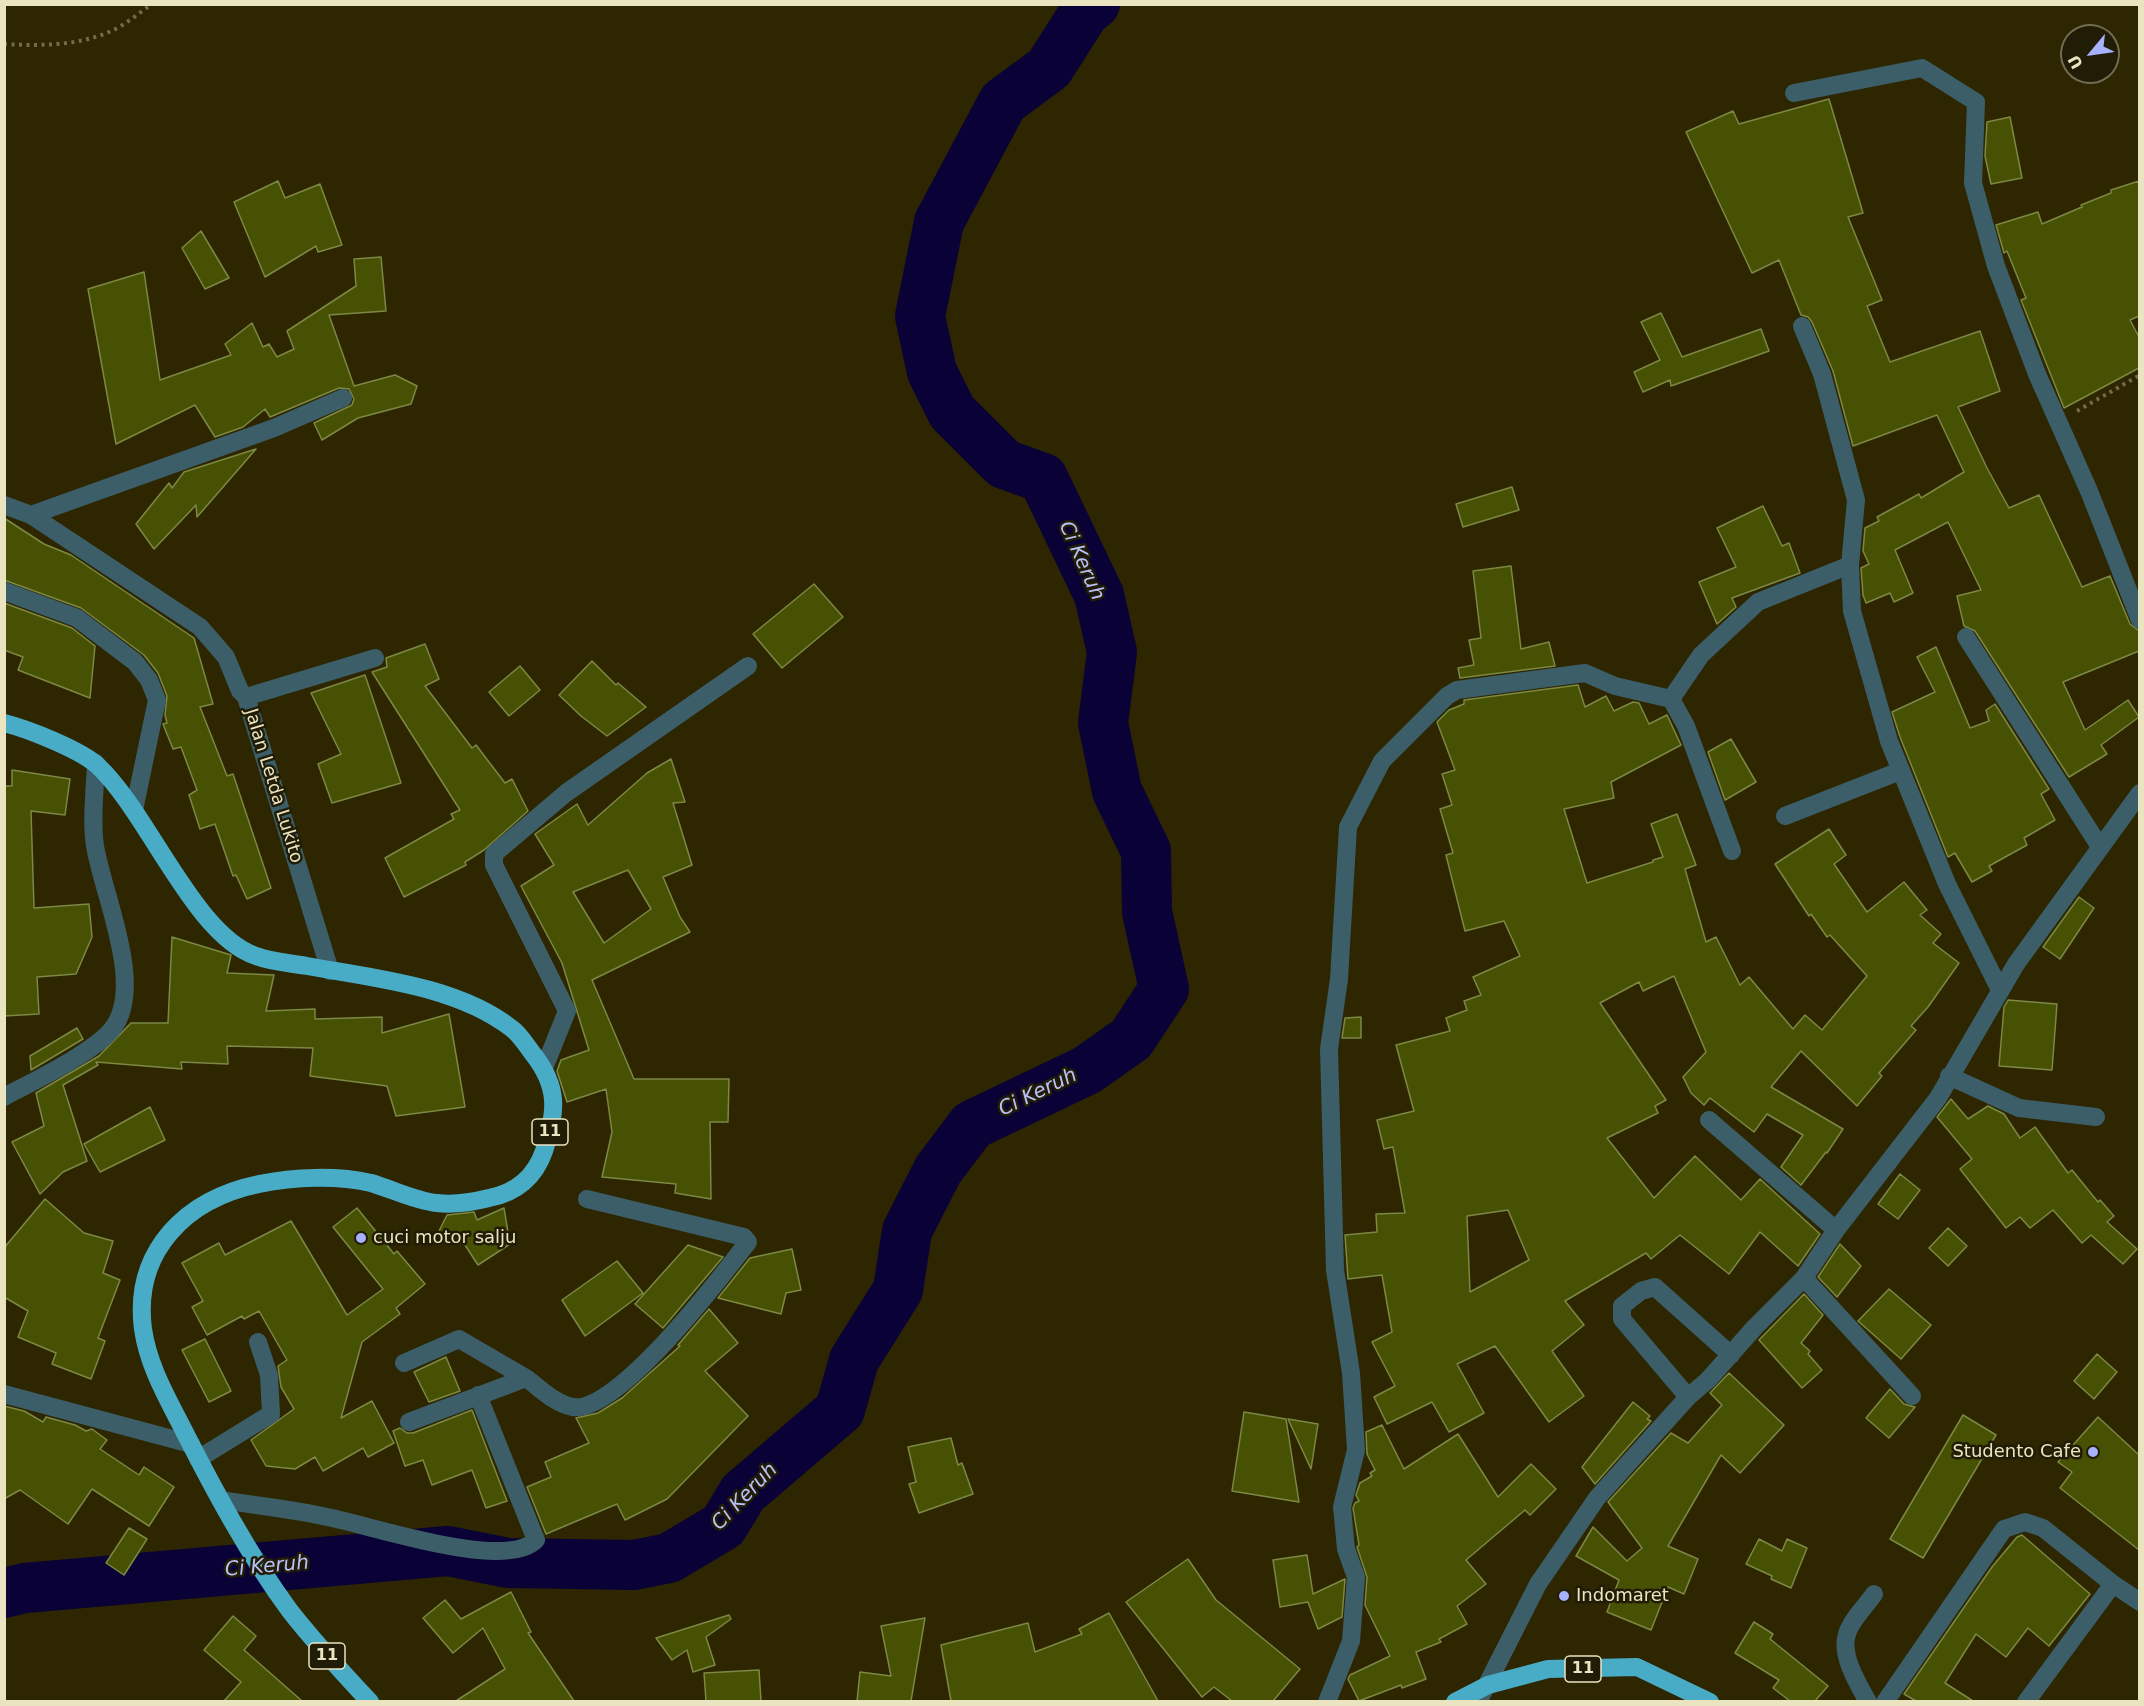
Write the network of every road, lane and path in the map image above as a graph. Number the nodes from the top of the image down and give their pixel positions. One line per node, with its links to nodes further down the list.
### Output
1 (152, 4): 2 (path)
2 (4, 44)
3 (1794, 93): 7 (street)
4 (1802, 326): 10 (street)
5 (2139, 375): 7 (path)
6 (343, 398): 9 (street)
7 (2058, 422): 12 (street)
8 (4, 505): 9 (street, Jalan Letda Lukito)
9 (31, 515): 16 (street, Jalan Letda Lukito)
10 (1850, 565): 17 (street); 20 (street)
11 (4, 591): 22 (street)
12 (2139, 620)
13 (1966, 637): 24 (street)
14 (375, 658): 16 (street)
15 (748, 666): 28 (street)
16 (246, 697): 26 (street, Jalan Letda Lukito)
17 (1671, 699): 25 (street); 52 (street)
18 (4, 723): 19 (highway, 11)
19 (96, 763): 22 (highway, 11); 30 (street)
20 (1900, 771): 23 (street); 27 (street)
21 (2139, 793): 24 (street)
22 (134, 810): 26 (highway, 11)
23 (1785, 816)
24 (2100, 846): 27 (street)
25 (1732, 851)
26 (330, 971): 28 (highway, 11)
27 (2000, 990): 29 (street)
28 (544, 1068): 45 (highway, 11)
29 (1949, 1076): 31 (street); 34 (street)
30 (4, 1097)
31 (2096, 1117)
32 (1709, 1120): 34 (street)
33 (587, 1199): 39 (street)
34 (1836, 1230): 35 (street)
35 (1804, 1278): 37 (street); 42 (street)
36 (258, 1342): 45 (street)
37 (1731, 1355): 43 (street); 43 (street)
38 (404, 1363): 39 (street)
39 (526, 1378): 41 (street)
40 (4, 1394): 45 (street)
41 (478, 1395): 44 (street); 46 (street)
42 (1912, 1396)
43 (1688, 1398): 50 (street)
44 (409, 1422)
45 (194, 1451): 46 (highway, 11)
46 (226, 1506): 51 (highway, 11)
47 (2113, 1584): 49 (street); 57 (street); 58 (street)
48 (1874, 1594): 56 (street)
49 (2139, 1602)
50 (1488, 1685): 53 (highway, 11); 54 (street); 55 (highway, 11)
51 (370, 1701)
52 (1327, 1701)
53 (1455, 1701)
54 (1478, 1701)
55 (1710, 1701)
56 (1868, 1701)
57 (1885, 1701)
58 (2026, 1701)

